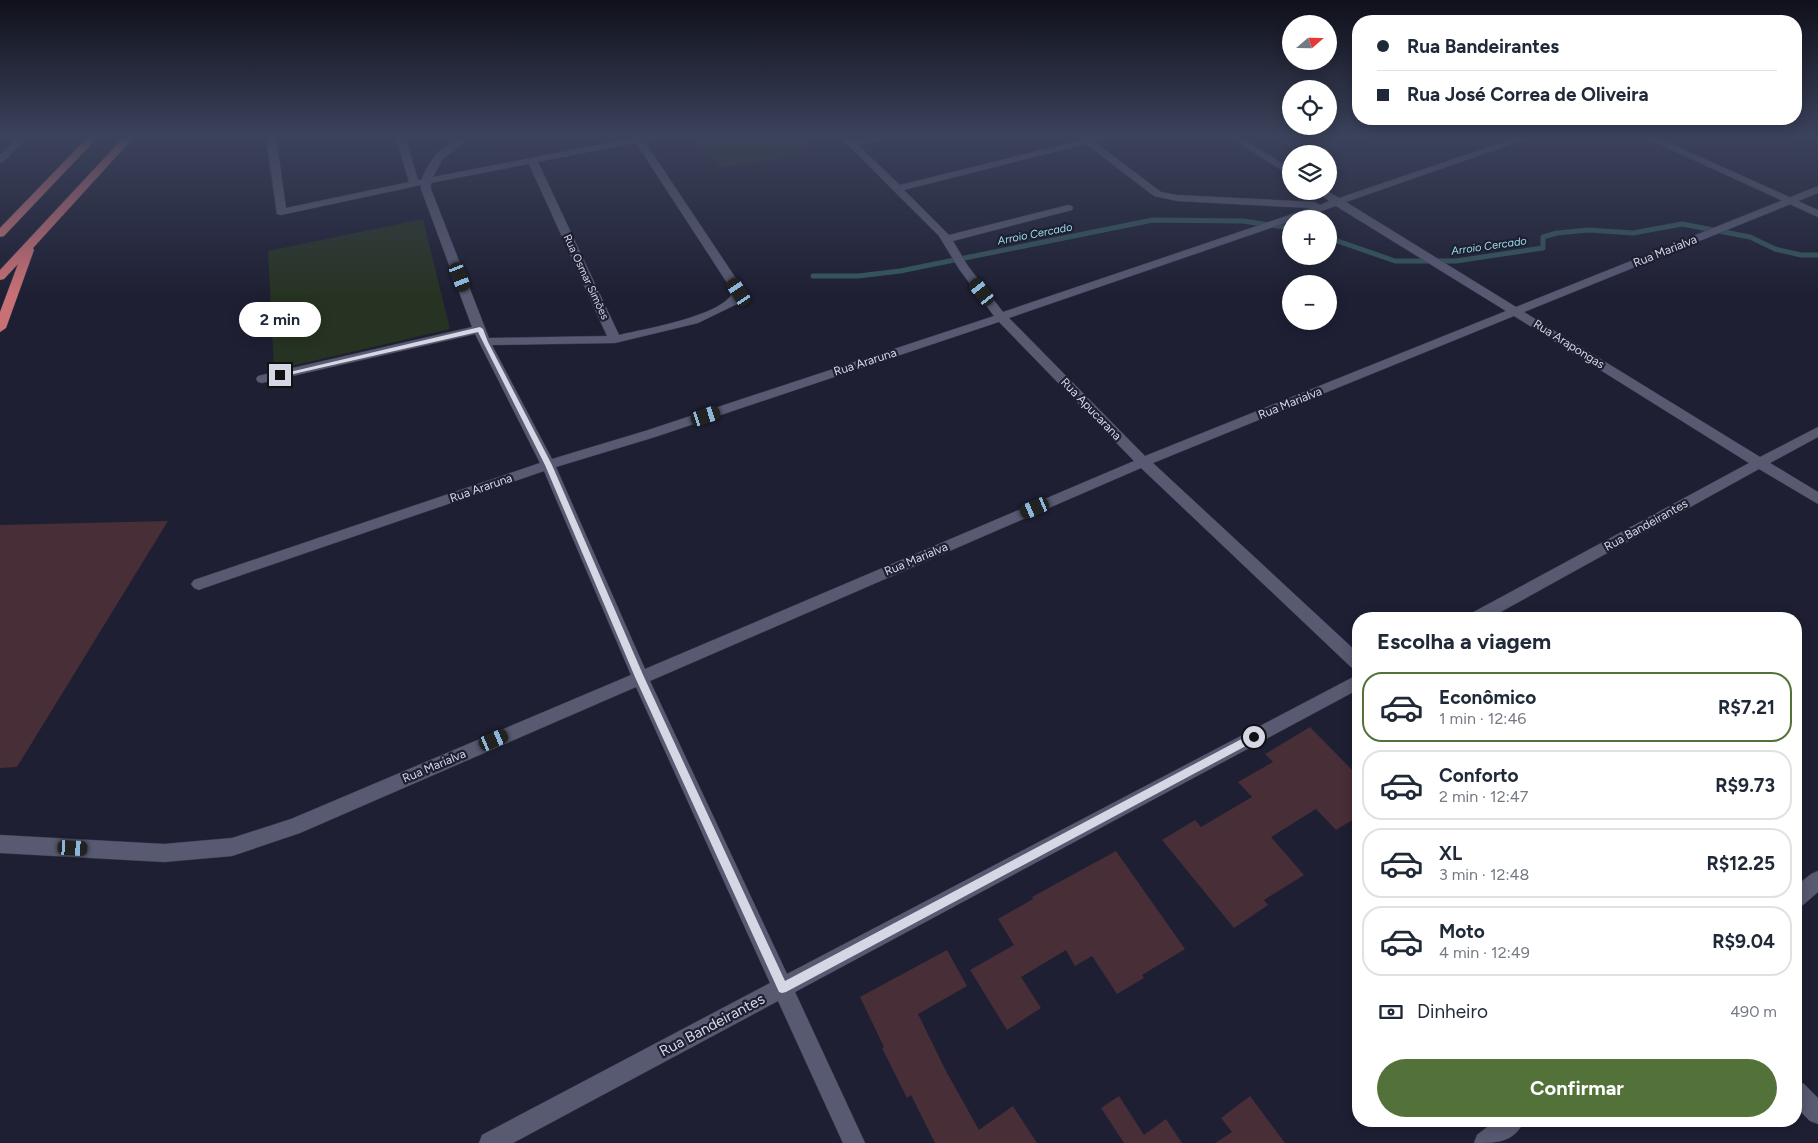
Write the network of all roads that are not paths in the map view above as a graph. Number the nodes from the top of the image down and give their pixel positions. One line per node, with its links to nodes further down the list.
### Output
1 (43, 189): 19 (highway)
2 (82, 189): 21 (highway)
3 (278, 189): 4 (street)
4 (386, 189)
5 (426, 189): 26 (street)
6 (545, 189): 27 (street, Rua Osmar Simões)
7 (671, 189): 27 (street)
8 (1151, 189): 16 (street)
9 (1373, 189): 15 (street, Rua Araruna)
10 (1764, 189): 14 (street)
11 (1818, 189): 14 (street, Rua Marialva)
12 (897, 190): 20 (street, Rua Apucarana)
13 (1333, 200): 15 (street, Rua Arapongas)
14 (1790, 201): 18 (street); 23 (street, Rua Marialva)
15 (1336, 202): 16 (street, Rua Araruna); 23 (street, Rua Arapongas)
16 (1322, 206): 24 (street, Rua Araruna)
17 (1068, 208): 20 (street)
18 (1818, 214)
19 (0, 234)
20 (947, 239): 24 (street, Rua Apucarana)
21 (31, 245): 22 (highway); 25 (highway)
22 (0, 277)
23 (1518, 312): 30 (street, Rua Marialva); 31 (street, Rua Arapongas)
24 (1001, 316): 30 (street, Rua Apucarana); 32 (street, Rua Araruna)
25 (0, 328)
26 (482, 335): 27 (street); 28 (street); 32 (street)
27 (615, 339)
28 (262, 380)
29 (1818, 431): 31 (street, Rua Bandeirantes)
30 (1143, 462): 36 (street, Rua Apucarana); 37 (street, Rua Marialva)
31 (1759, 463): 33 (street, Rua Arapongas); 35 (street, Rua Bandeirantes)
32 (548, 465): 34 (street, Rua Araruna); 37 (street)
33 (1818, 499)
34 (199, 584)
35 (1487, 612)
36 (1352, 657)
37 (640, 677): 39 (street, Rua Marialva); 42 (street)
38 (1352, 685): 42 (street, Rua Bandeirantes)
39 (0, 844)
40 (1818, 880): 41 (street)
41 (1802, 893)
42 (782, 988): 46 (street, Rua Bandeirantes); 47 (street)
43 (1802, 1098): 44 (street)
44 (1818, 1113)
45 (1505, 1127): 48 (street)
46 (490, 1143)
47 (854, 1143)
48 (1485, 1143)

